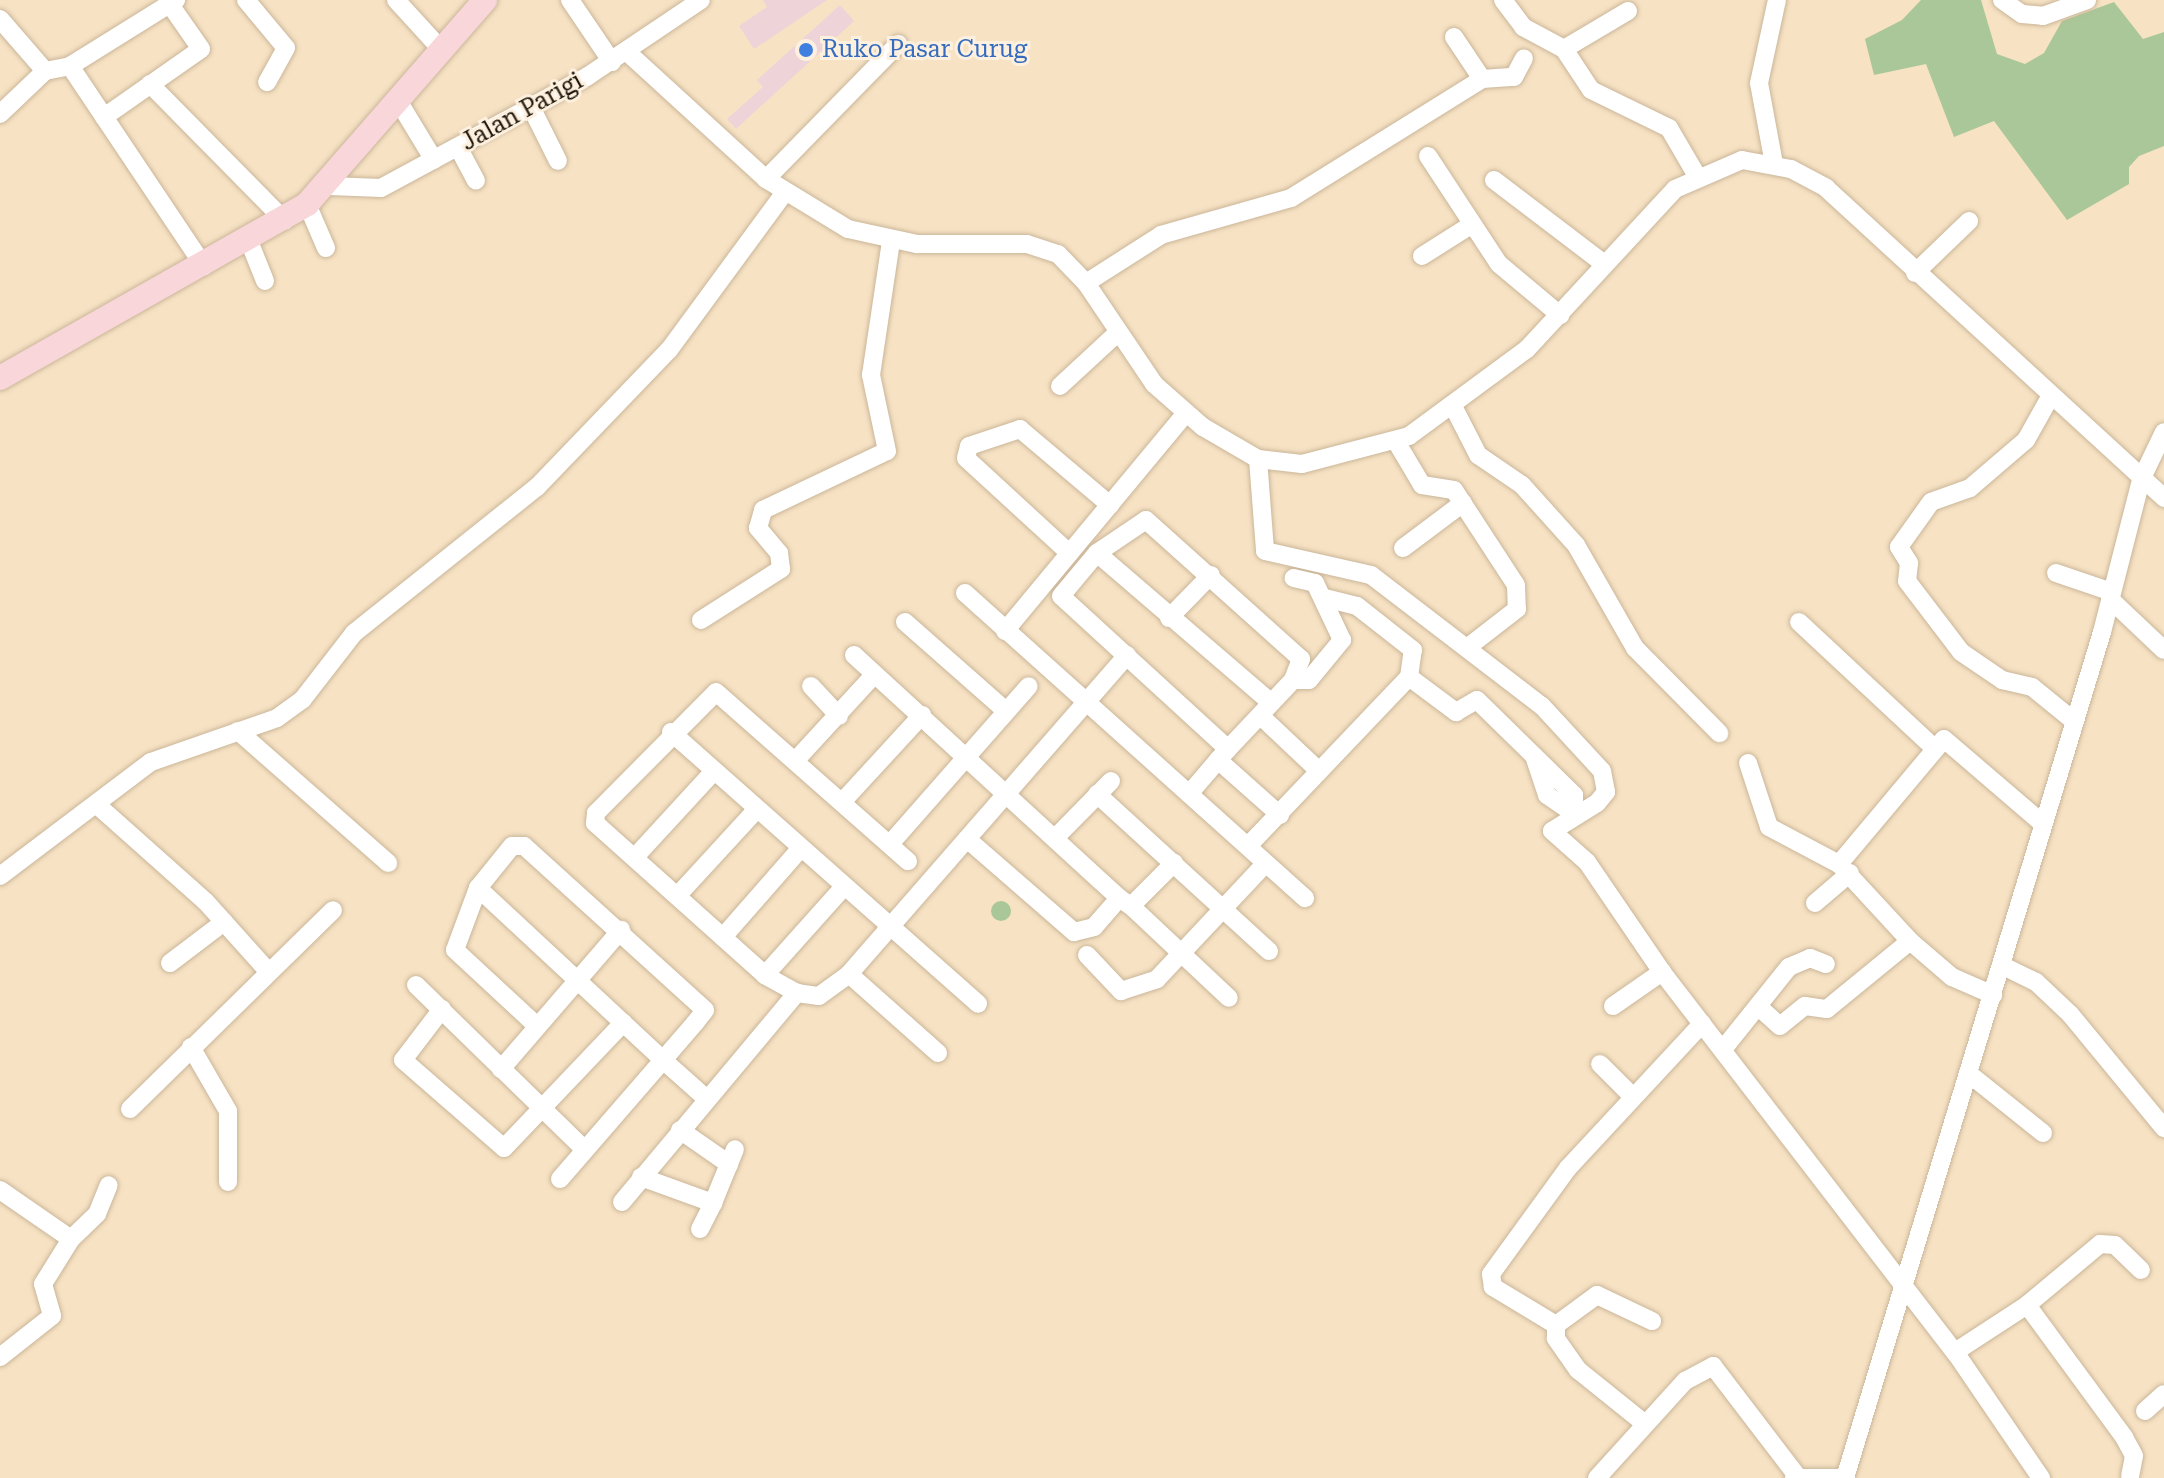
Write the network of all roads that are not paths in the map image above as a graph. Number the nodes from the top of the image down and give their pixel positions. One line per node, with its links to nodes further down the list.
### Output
1 (246, 0): 22 (street)
2 (396, 0): 15 (street)
3 (485, 0): 15 (main road)
4 (570, 0): 17 (street)
5 (701, 0): 17 (street, Jalan Parigi)
6 (1503, 0): 16 (street)
7 (1777, 0): 32 (street)
8 (2002, 0): 9 (street)
9 (2087, 0)
10 (173, 2): 19 (street); 23 (street)
11 (1628, 11): 16 (street)
12 (0, 19): 20 (street)
13 (1454, 37): 21 (street)
14 (898, 44): 34 (street)
15 (438, 46): 24 (main road)
16 (1564, 49): 33 (street)
17 (620, 57): 25 (street, Jalan Parigi); 34 (street)
18 (1524, 58): 21 (street)
19 (70, 66): 20 (street); 27 (street)
20 (45, 71): 26 (street)
21 (1482, 79): 51 (street)
22 (267, 82)
23 (150, 84): 27 (street); 40 (street)
24 (397, 99): 30 (street); 37 (main road)
25 (531, 107): 28 (street, Jalan Parigi); 31 (street)
26 (0, 114)
27 (104, 117): 48 (street)
28 (458, 147): 30 (street, Jalan Parigi); 36 (street)
29 (1428, 156): 42 (street)
30 (434, 160): 37 (street, Jalan Parigi)
31 (558, 161)
32 (1774, 164): 33 (street); 49 (street)
33 (1697, 176): 47 (street)
34 (766, 179): 38 (street)
35 (1494, 180): 47 (street)
36 (476, 181)
37 (330, 186): 39 (main road)
38 (785, 192): 44 (street); 98 (street)
39 (307, 204): 40 (main road); 45 (street)
40 (285, 221): 43 (main road)
41 (1969, 221): 49 (street)
42 (1471, 225): 46 (street); 52 (street)
43 (249, 241): 48 (main road); 50 (street)
44 (891, 241): 51 (street); 77 (street)
45 (326, 248)
46 (1422, 256)
47 (1603, 263): 52 (street)
48 (204, 266): 54 (main road)
49 (1915, 273): 56 (street)
50 (265, 281)
51 (1086, 283): 53 (street)
52 (1560, 315): 57 (street)
53 (1115, 335): 55 (street); 58 (street)
54 (0, 378)
55 (1060, 386)
56 (2049, 399): 62 (street); 97 (street)
57 (1454, 408): 60 (street); 100 (street)
58 (1185, 414): 61 (street); 65 (street)
59 (2164, 432): 62 (street)
60 (1397, 443): 61 (street); 64 (street)
61 (1258, 459): 82 (street)
62 (2141, 480): 63 (street); 73 (street)
63 (2164, 498)
64 (1463, 503): 66 (street); 82 (street)
65 (1110, 505): 67 (street); 67 (street)
66 (1403, 548)
67 (1067, 551): 80 (street)
68 (1097, 553): 70 (street); 76 (street); 85 (street)
69 (2056, 573): 73 (street)
70 (1211, 575): 76 (street); 88 (street)
71 (1294, 578): 74 (street)
72 (965, 593): 80 (street)
73 (2111, 596): 83 (street); 97 (street)
74 (1326, 598): 75 (street); 81 (street)
75 (1366, 612): 81 (street); 87 (street)
76 (1169, 618): 91 (street)
77 (701, 620)
78 (905, 622): 93 (street)
79 (1799, 622): 101 (street)
80 (1005, 631): 92 (street)
81 (1342, 640): 88 (street)
82 (1468, 647): 148 (street)
83 (2164, 650)
84 (854, 655): 86 (street)
85 (1127, 655): 92 (street); 102 (street)
86 (874, 675): 94 (street); 95 (street)
87 (1409, 677): 103 (street); 107 (street)
88 (1293, 680): 91 (street)
89 (811, 686): 95 (street)
90 (1029, 686): 93 (street)
91 (1270, 702): 102 (street)
92 (1089, 705): 109 (street); 110 (street)
93 (1006, 711): 104 (street)
94 (922, 715): 104 (street); 111 (street)
95 (839, 716): 105 (street)
96 (1266, 721): 107 (street)
97 (2074, 721): 115 (street)
98 (238, 731): 112 (street); 123 (street)
99 (671, 732): 105 (street); 108 (street); 121 (street)
100 (1719, 733)
101 (1933, 747): 115 (street); 126 (street)
102 (1223, 754): 109 (street); 114 (street)
103 (1534, 756)
104 (965, 757): 110 (street); 118 (street)
105 (796, 760): 111 (street)
106 (1748, 763): 126 (street)
107 (1318, 770): 114 (street)
108 (714, 771): 113 (street); 121 (street)
109 (1189, 794): 119 (street)
110 (1006, 795): 116 (street); 117 (street)
111 (843, 801): 118 (street)
112 (96, 804): 127 (street); 136 (street)
113 (757, 809): 120 (street); 130 (street)
114 (1280, 815): 119 (street)
115 (2043, 824): 146 (street)
116 (1057, 836): 124 (street); 132 (street)
117 (967, 839): 132 (street); 137 (street)
118 (890, 844): 122 (street)
119 (1248, 846): 125 (street)
120 (800, 849): 129 (street); 139 (street)
121 (635, 857): 130 (street)
122 (908, 861)
123 (388, 863)
124 (1174, 863): 132 (street); 135 (street)
125 (1265, 864): 131 (street); 135 (street)
126 (1844, 868): 133 (street); 140 (street)
127 (0, 876)
128 (478, 888): 138 (street); 151 (street); 162 (street)
129 (842, 889): 137 (street); 150 (street)
130 (678, 895): 139 (street)
131 (1305, 898)
132 (1125, 902): 143 (street)
133 (1815, 903)
134 (333, 910): 147 (street)
135 (1226, 911): 141 (street); 143 (street)
136 (224, 922): 144 (street); 147 (street)
137 (887, 927): 149 (street); 156 (street)
138 (621, 930): 151 (street); 166 (street)
139 (723, 937): 150 (street)
140 (1910, 941): 154 (street); 159 (street)
141 (1269, 951)
142 (1087, 955): 143 (street)
143 (1182, 959): 155 (street)
144 (170, 963)
145 (1826, 964): 159 (street)
146 (2001, 965): 154 (street); 174 (street)
147 (268, 971): 163 (street)
148 (1662, 972): 157 (street); 161 (street)
149 (849, 974): 153 (street); 165 (street)
150 (765, 975): 153 (street)
151 (580, 981): 160 (street); 162 (street)
152 (416, 985): 158 (street)
153 (797, 993): 171 (street)
154 (1993, 995): 169 (street)
155 (1229, 998)
156 (978, 1004)
157 (1613, 1006)
158 (442, 1009): 168 (street); 172 (street)
159 (1761, 1009): 164 (street)
160 (623, 1023): 166 (street); 172 (street)
161 (1702, 1024): 164 (street); 170 (street)
162 (537, 1026): 168 (street)
163 (191, 1047): 173 (street); 180 (street)
164 (1724, 1048): 188 (street)
165 (938, 1053)
166 (663, 1060): 171 (street); 177 (street)
167 (1600, 1064): 170 (street)
168 (501, 1069): 172 (street)
169 (1968, 1073): 176 (street); 188 (street)
170 (1631, 1095): 191 (street)
171 (707, 1099): 175 (street)
172 (543, 1108): 177 (street)
173 (130, 1109)
174 (2164, 1128)
175 (680, 1130): 178 (street); 184 (street)
176 (2043, 1133)
177 (585, 1150): 179 (street)
178 (641, 1177): 183 (street); 184 (street)
179 (560, 1179)
180 (228, 1182)
181 (109, 1185): 186 (street)
182 (0, 1190): 186 (street)
183 (622, 1202)
184 (713, 1203): 185 (street)
185 (700, 1229)
186 (71, 1239): 193 (street)
187 (2141, 1270): 189 (street)
188 (1904, 1285): 192 (street); 200 (street)
189 (2027, 1305): 192 (street); 198 (street)
190 (1652, 1321): 191 (street)
191 (1556, 1325): 196 (street)
192 (1955, 1352): 201 (street)
193 (0, 1357)
194 (2164, 1394): 195 (street)
195 (2145, 1411)
196 (1644, 1423): 197 (street); 199 (street)
197 (1607, 1475)
198 (2130, 1476)
199 (1795, 1477): 200 (street)
200 (1842, 1478)
201 (2041, 1478)

